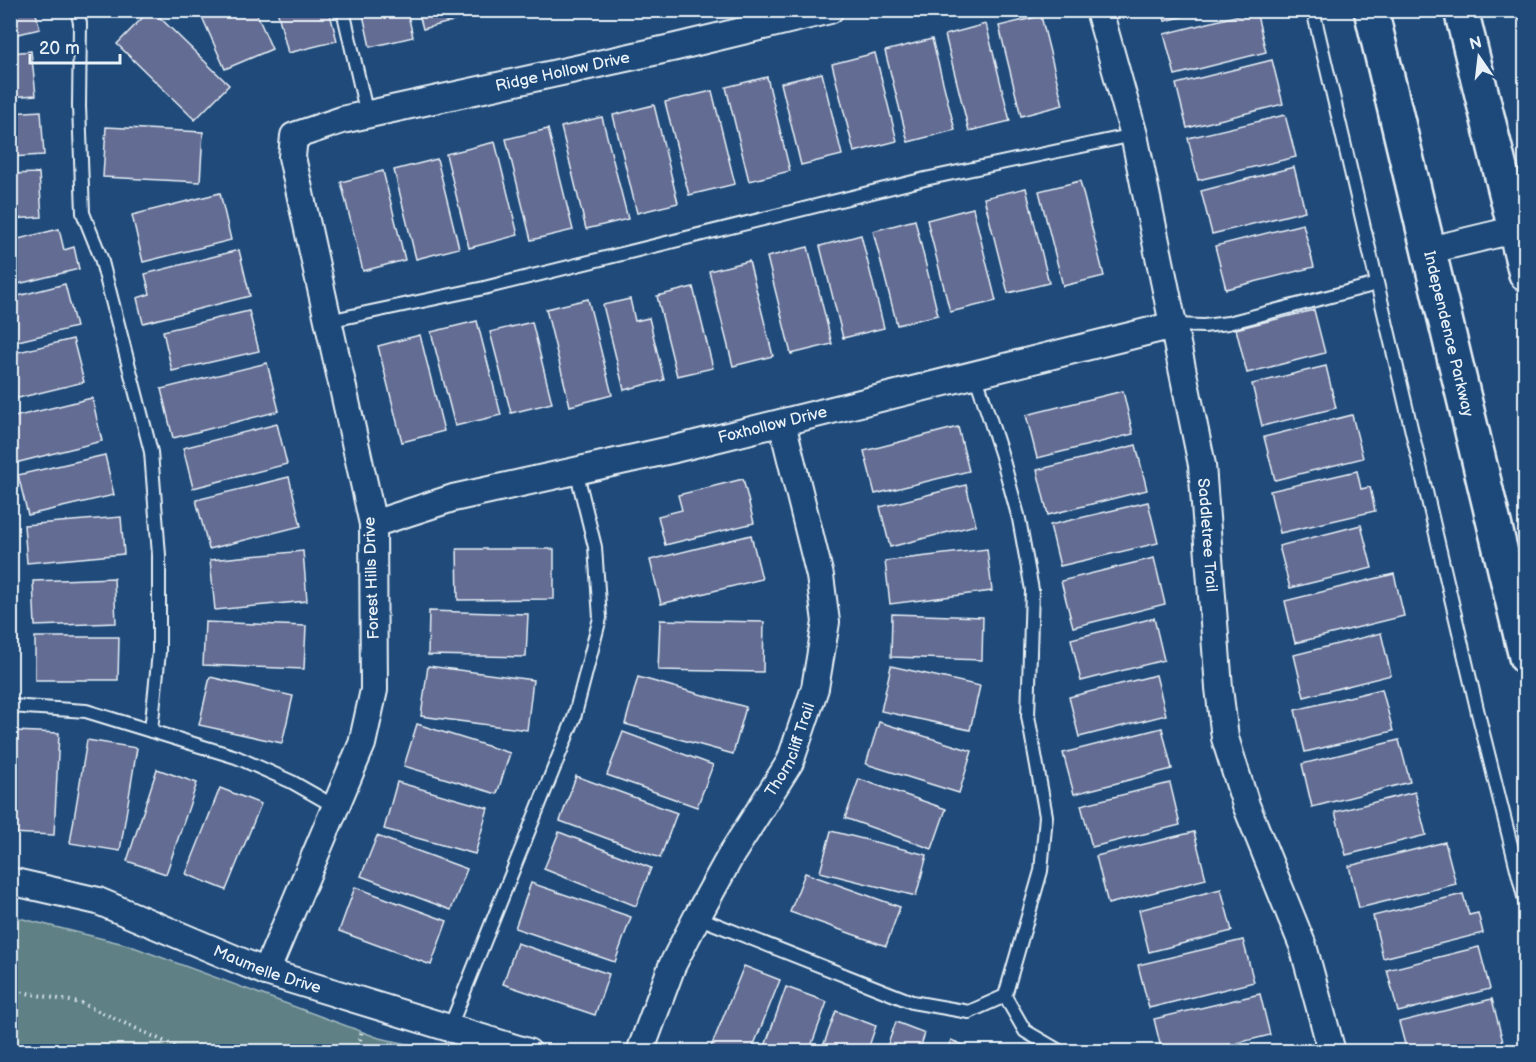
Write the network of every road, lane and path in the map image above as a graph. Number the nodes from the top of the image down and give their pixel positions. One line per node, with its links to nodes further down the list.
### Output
1 (77, 10): 25 (lane)
2 (343, 10): 10 (lane)
3 (830, 10): 10 (street, Ridge Hollow Drive)
4 (1099, 10): 11 (street, Saddletree Trail)
5 (1313, 10): 16 (lane)
6 (1371, 10): 14 (main road, Independence Parkway)
7 (1461, 10): 13 (main road)
8 (1522, 10): 9 (lane)
9 (1526, 16)
10 (367, 115): 12 (street, Ridge Hollow Drive)
11 (1134, 135): 17 (lane); 18 (street, Saddletree Trail)
12 (294, 136): 17 (street, Forest Hills Drive)
13 (1520, 228): 14 (street); 15 (main road)
14 (1430, 250): 23 (main road, Independence Parkway)
15 (1526, 274)
16 (1377, 284): 18 (lane); 28 (lane)
17 (328, 321): 22 (street, Forest Hills Drive)
18 (1174, 325): 19 (street, Foxhollow Drive); 38 (street, Saddletree Trail)
19 (975, 374): 20 (street, Foxhollow Drive); 32 (lane)
20 (782, 423): 21 (street, Foxhollow Drive); 29 (street, Thorncliff Trail)
21 (576, 470): 22 (street, Foxhollow Drive); 33 (lane)
22 (373, 524): 26 (street, Forest Hills Drive)
23 (1526, 657)
24 (10, 706): 25 (lane)
25 (151, 731): 26 (lane)
26 (336, 807): 30 (street, Forest Hills Drive)
27 (10, 881): 30 (street, Maumelle Drive)
28 (1526, 904)
29 (697, 917): 32 (lane); 36 (street, Thorncliff Trail)
30 (266, 972): 33 (street, Maumelle Drive)
31 (10, 990): 34 (path)
32 (1005, 996): 37 (lane)
33 (450, 1027): 35 (street, Maumelle Drive)
34 (187, 1052)
35 (528, 1052)
36 (640, 1052)
37 (1061, 1052)
38 (1332, 1052)

